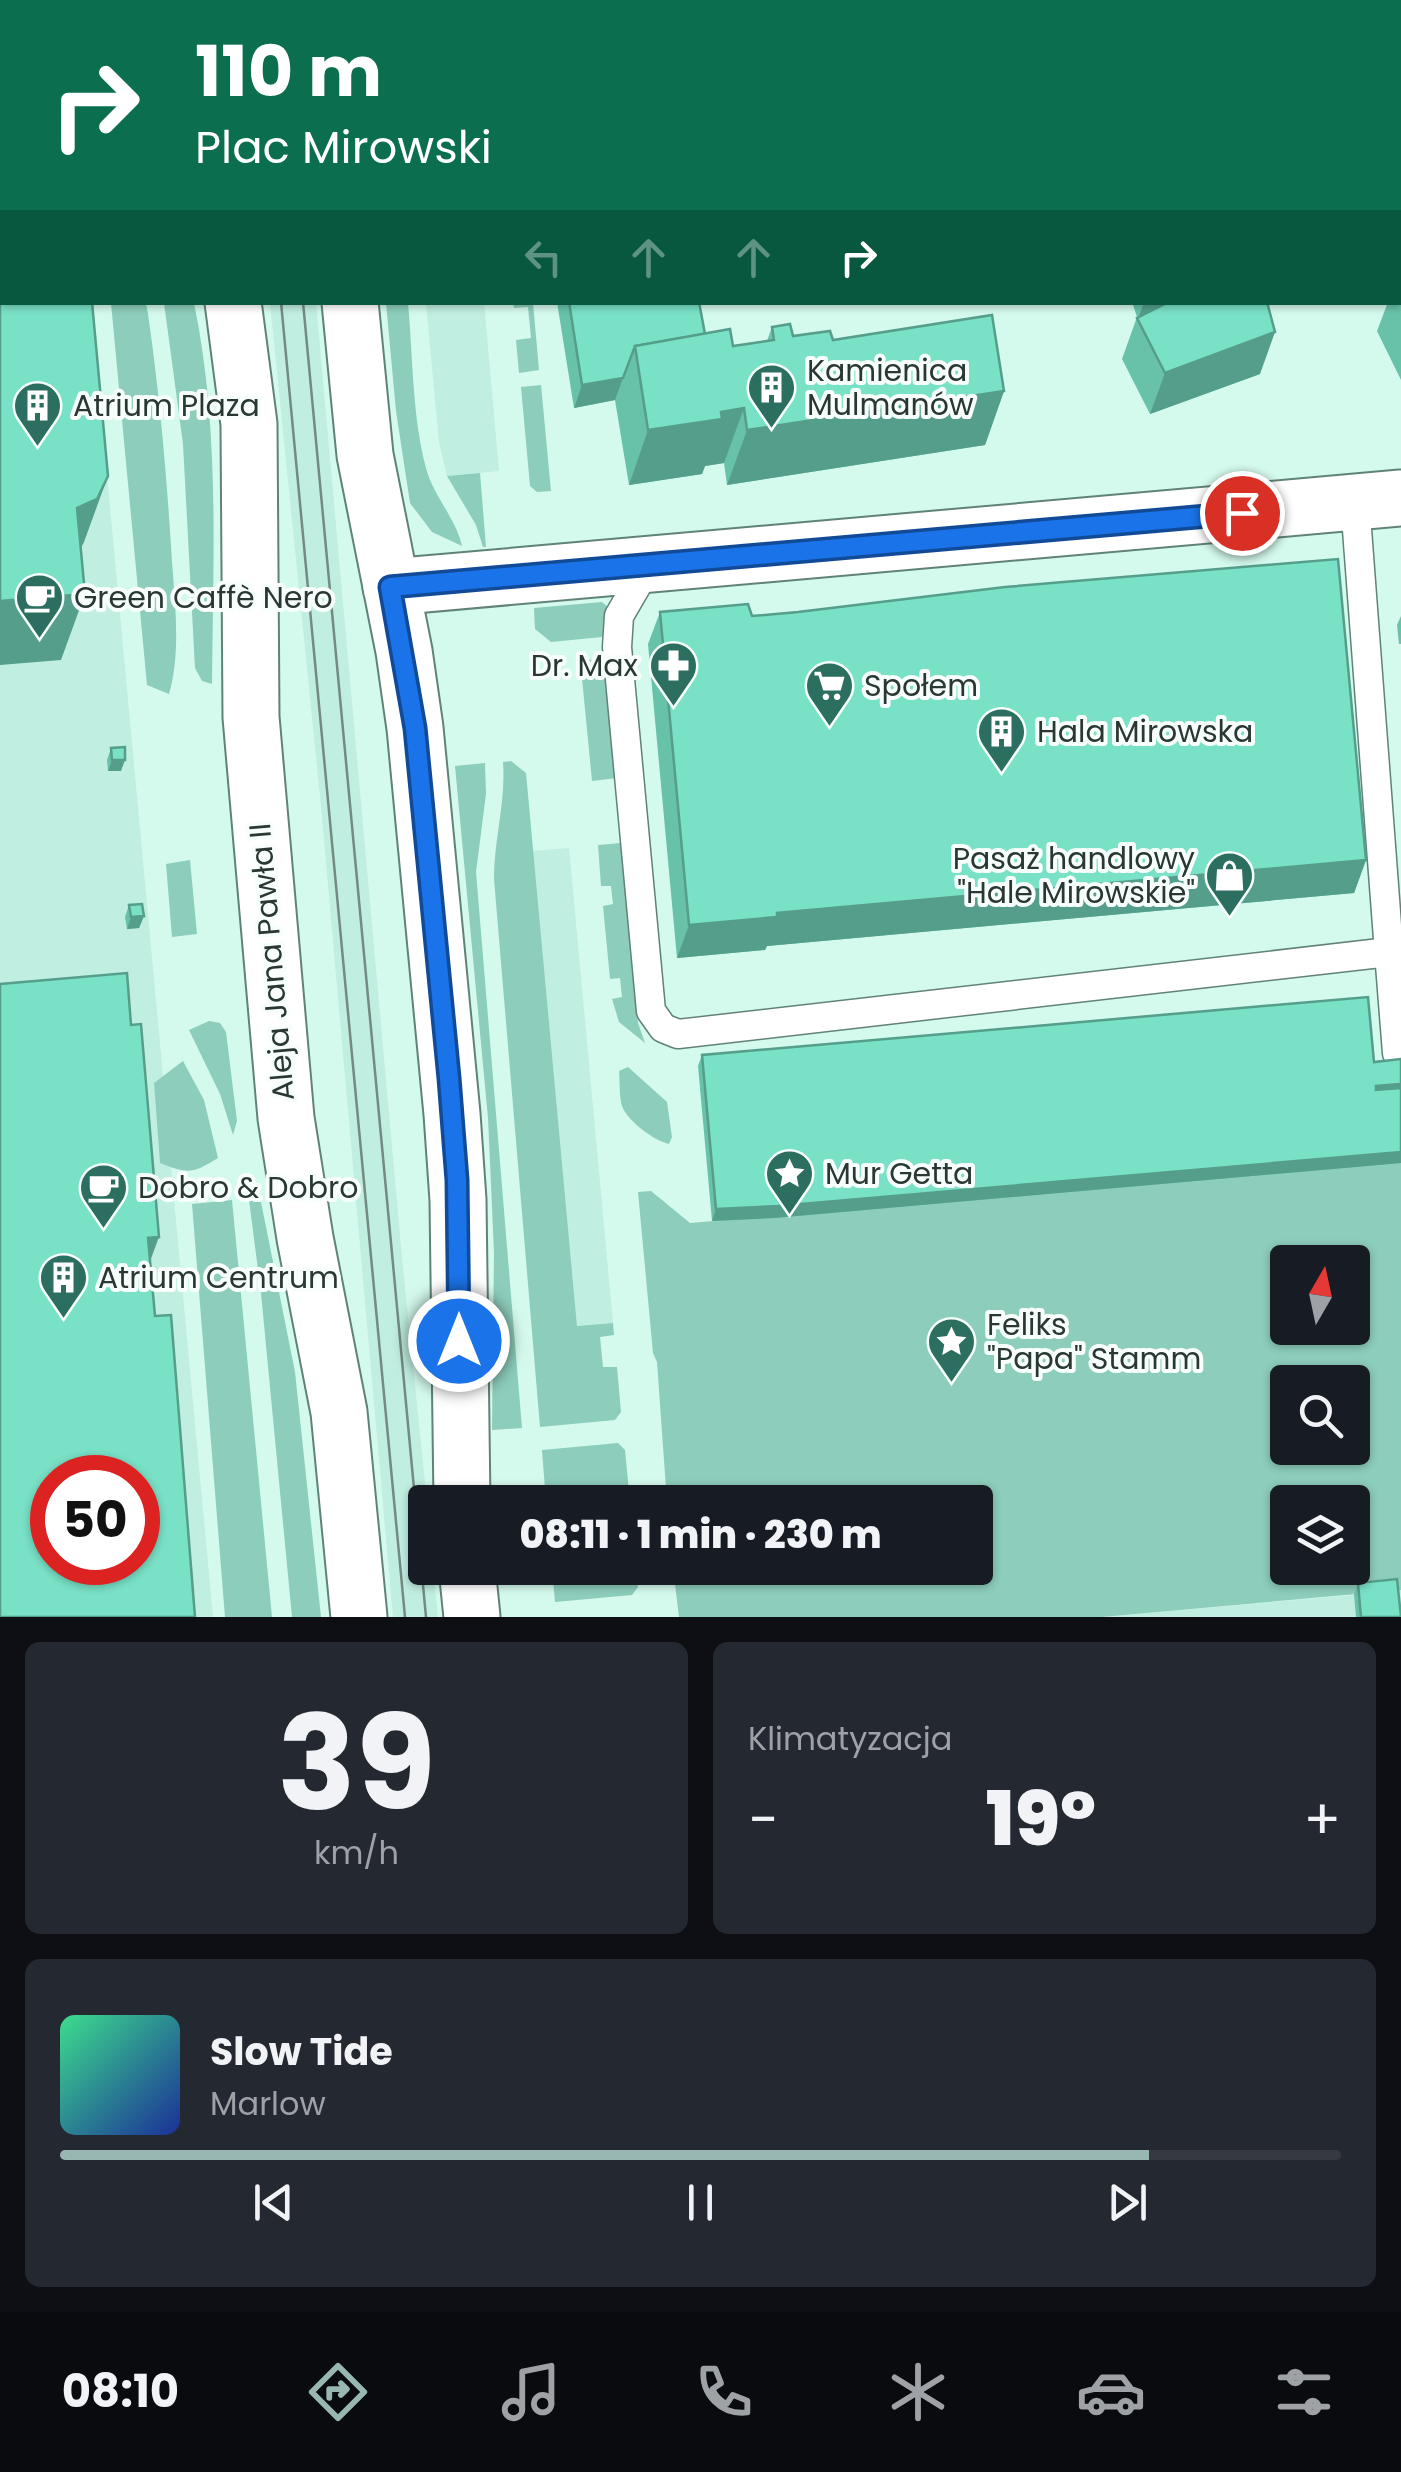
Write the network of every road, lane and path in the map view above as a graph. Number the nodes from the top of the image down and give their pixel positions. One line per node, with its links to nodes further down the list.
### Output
1 (233, 305): 10 (main road, Aleja Jana Pawła II)
2 (350, 305): 5 (main road)
3 (1378, 500): 4 (main road); 6 (lane)
4 (648, 566): 5 (main road); 6 (lane)
5 (390, 587): 8 (main road)
6 (1390, 952): 7 (lane)
7 (1396, 1053)
8 (462, 1485)
9 (469, 1585): 11 (main road)
10 (360, 1617)
11 (472, 1617)

